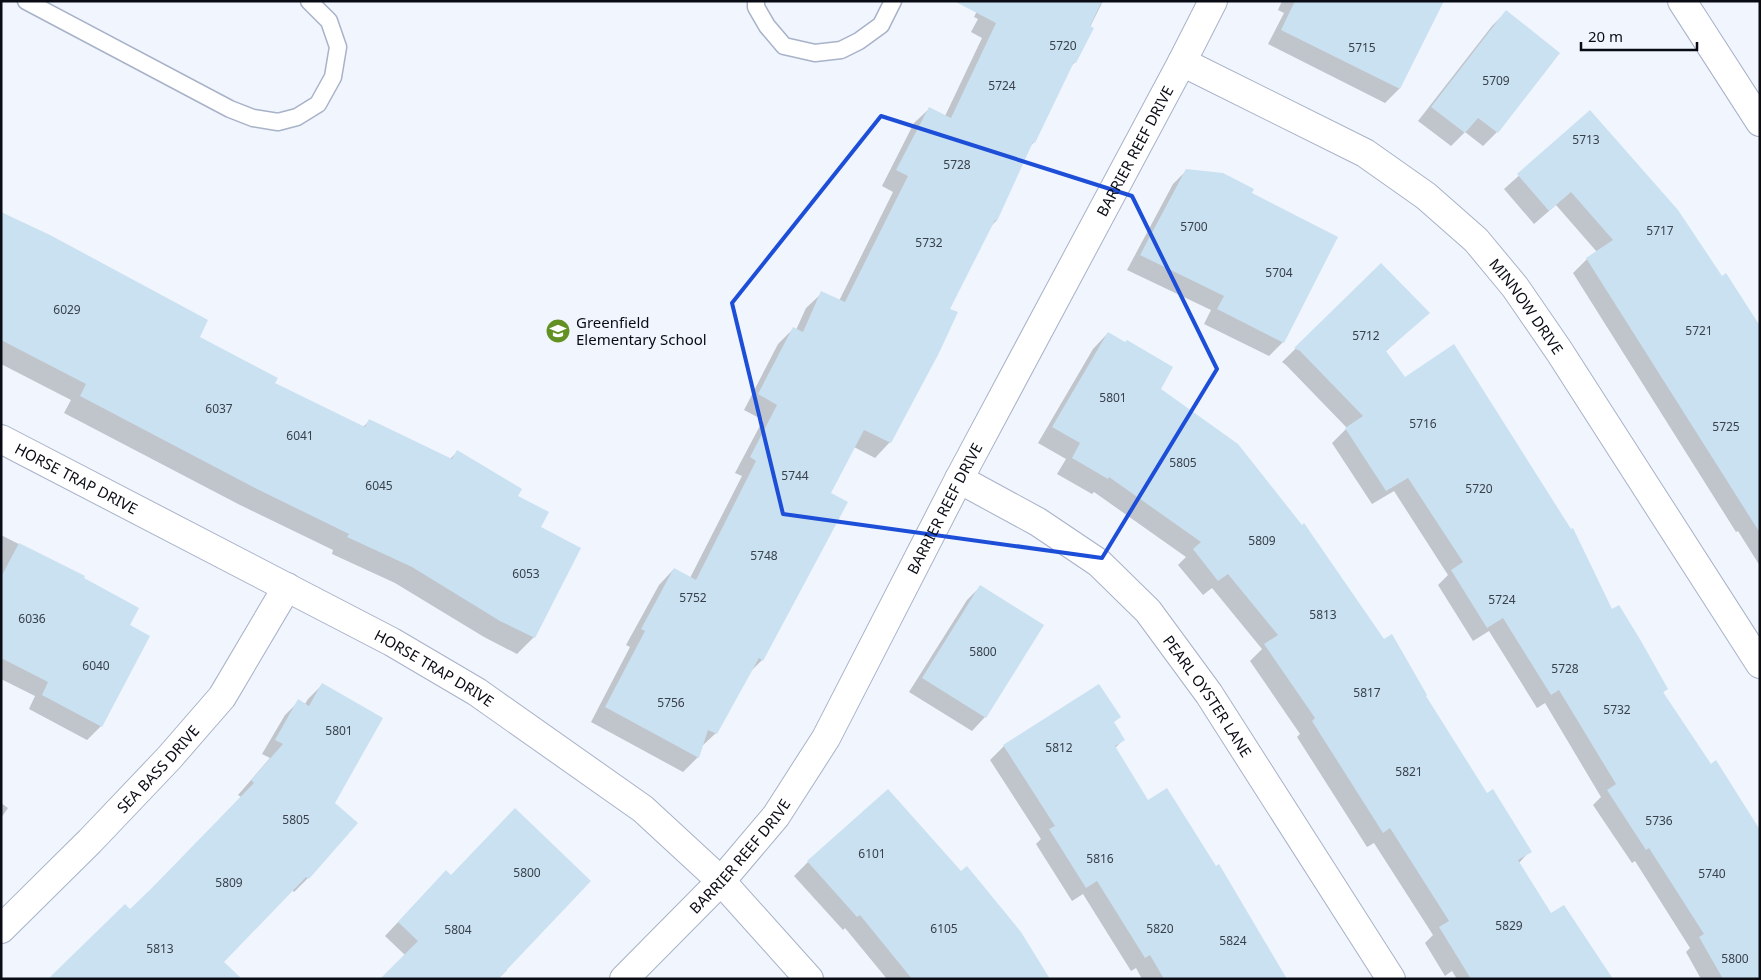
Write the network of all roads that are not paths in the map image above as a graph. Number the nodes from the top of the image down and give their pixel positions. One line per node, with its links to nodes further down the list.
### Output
1 (26, 1): 2 (lane)
2 (309, 1)
3 (756, 1): 4 (lane)
4 (892, 1)
5 (1212, 1): 7 (street, BARRIER REEF DRIVE)
6 (1682, 1): 8 (street)
7 (1182, 62): 10 (street, BARRIER REEF DRIVE); 12 (street, MINNOW DRIVE)
8 (1760, 122)
9 (1, 438): 11 (street, HORSE TRAP DRIVE)
10 (959, 478): 13 (street, BARRIER REEF DRIVE); 17 (street, PEARL OYSTER LANE)
11 (286, 587): 13 (street, HORSE TRAP DRIVE); 14 (street, SEA BASS DRIVE)
12 (1760, 664)
13 (722, 880): 15 (street, BARRIER REEF DRIVE); 16 (street, HORSE TRAP DRIVE)
14 (1, 929)
15 (624, 979)
16 (809, 979)
17 (1391, 979)

